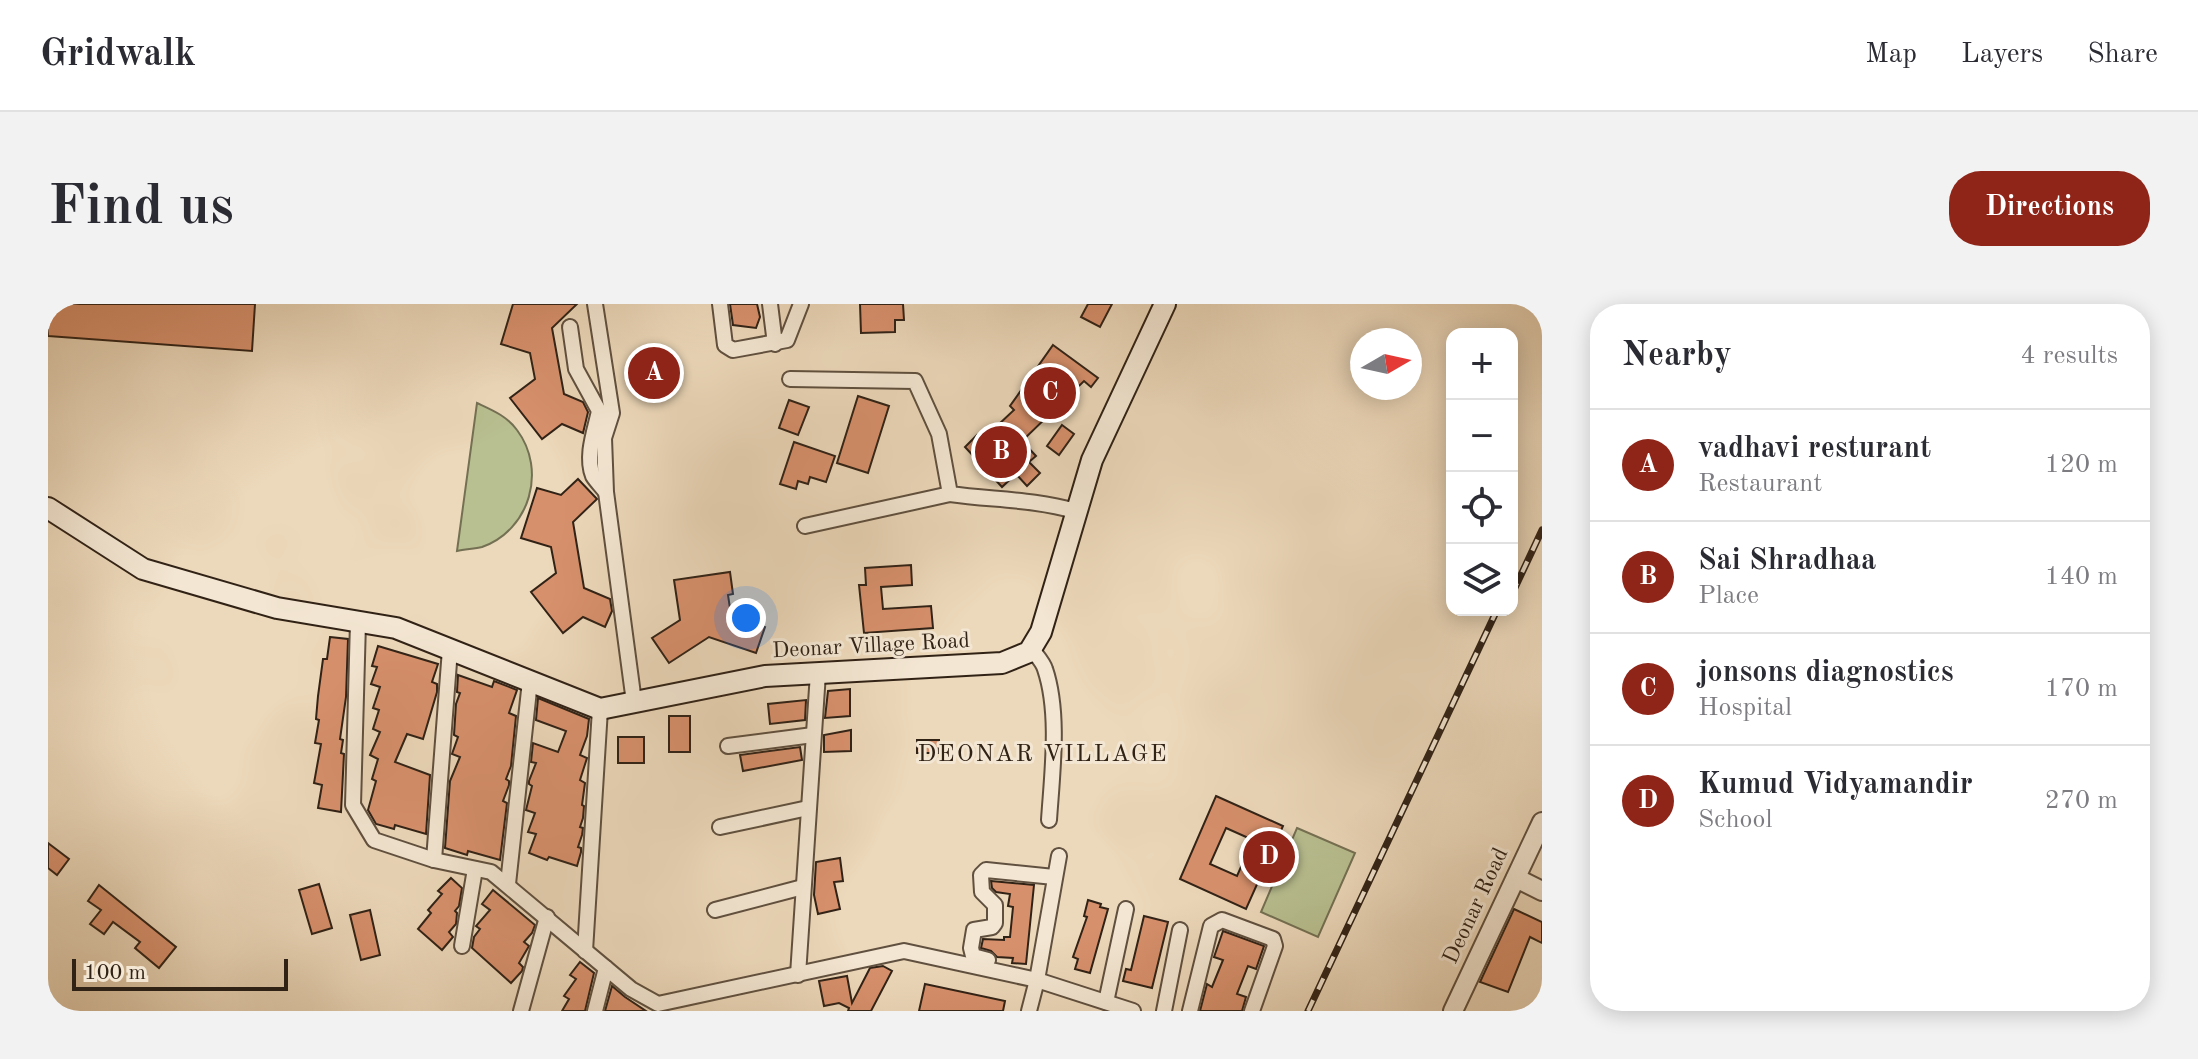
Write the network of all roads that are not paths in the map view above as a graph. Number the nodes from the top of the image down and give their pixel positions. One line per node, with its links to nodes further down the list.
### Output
1 (595, 304): 9 (street)
2 (720, 304): 7 (street)
3 (770, 304): 7 (street)
4 (801, 304): 7 (street)
5 (1165, 304): 12 (main road)
6 (570, 327): 9 (street)
7 (775, 344)
8 (790, 379): 10 (street)
9 (606, 492): 19 (street)
10 (950, 494): 12 (street); 13 (street)
11 (48, 508): 14 (main road)
12 (1075, 511): 15 (main road)
13 (805, 526)
14 (358, 622): 16 (main road); 28 (street)
15 (1031, 648): 17 (main road, Deonar Village Road); 24 (street)
16 (450, 649): 18 (main road); 28 (street)
17 (818, 673): 19 (main road, Deonar Village Road); 21 (street)
18 (530, 681): 20 (main road); 32 (street)
19 (634, 702): 20 (main road, Deonar Village Road)
20 (600, 709): 40 (street)
21 (813, 735): 22 (street); 23 (street)
22 (728, 746)
23 (808, 808): 26 (street); 33 (street)
24 (1049, 820)
25 (1542, 822): 31 (street, Deonar Road)
26 (720, 827)
27 (1059, 856): 30 (street)
28 (434, 860): 29 (street)
29 (475, 869): 32 (street); 39 (street)
30 (1054, 877): 41 (street); 44 (street)
31 (1516, 878): 34 (street); 54 (street, Deonar Road)
32 (508, 884): 37 (street)
33 (803, 887): 36 (street); 43 (street)
34 (1542, 891)
35 (1126, 909): 45 (street)
36 (715, 910)
37 (547, 917): 40 (street); 47 (street)
38 (1180, 930): 51 (street)
39 (462, 946)
40 (585, 951): 42 (street)
41 (1015, 965)
42 (606, 968): 46 (street); 48 (street)
43 (798, 975): 44 (street); 46 (street)
44 (1037, 980): 45 (street); 49 (street)
45 (1106, 1002): 50 (street)
46 (665, 1007)
47 (521, 1011)
48 (595, 1011)
49 (1029, 1011)
50 (1133, 1011)
51 (1164, 1011)
52 (1190, 1011): 53 (street)
53 (1252, 1011)
54 (1453, 1011)

